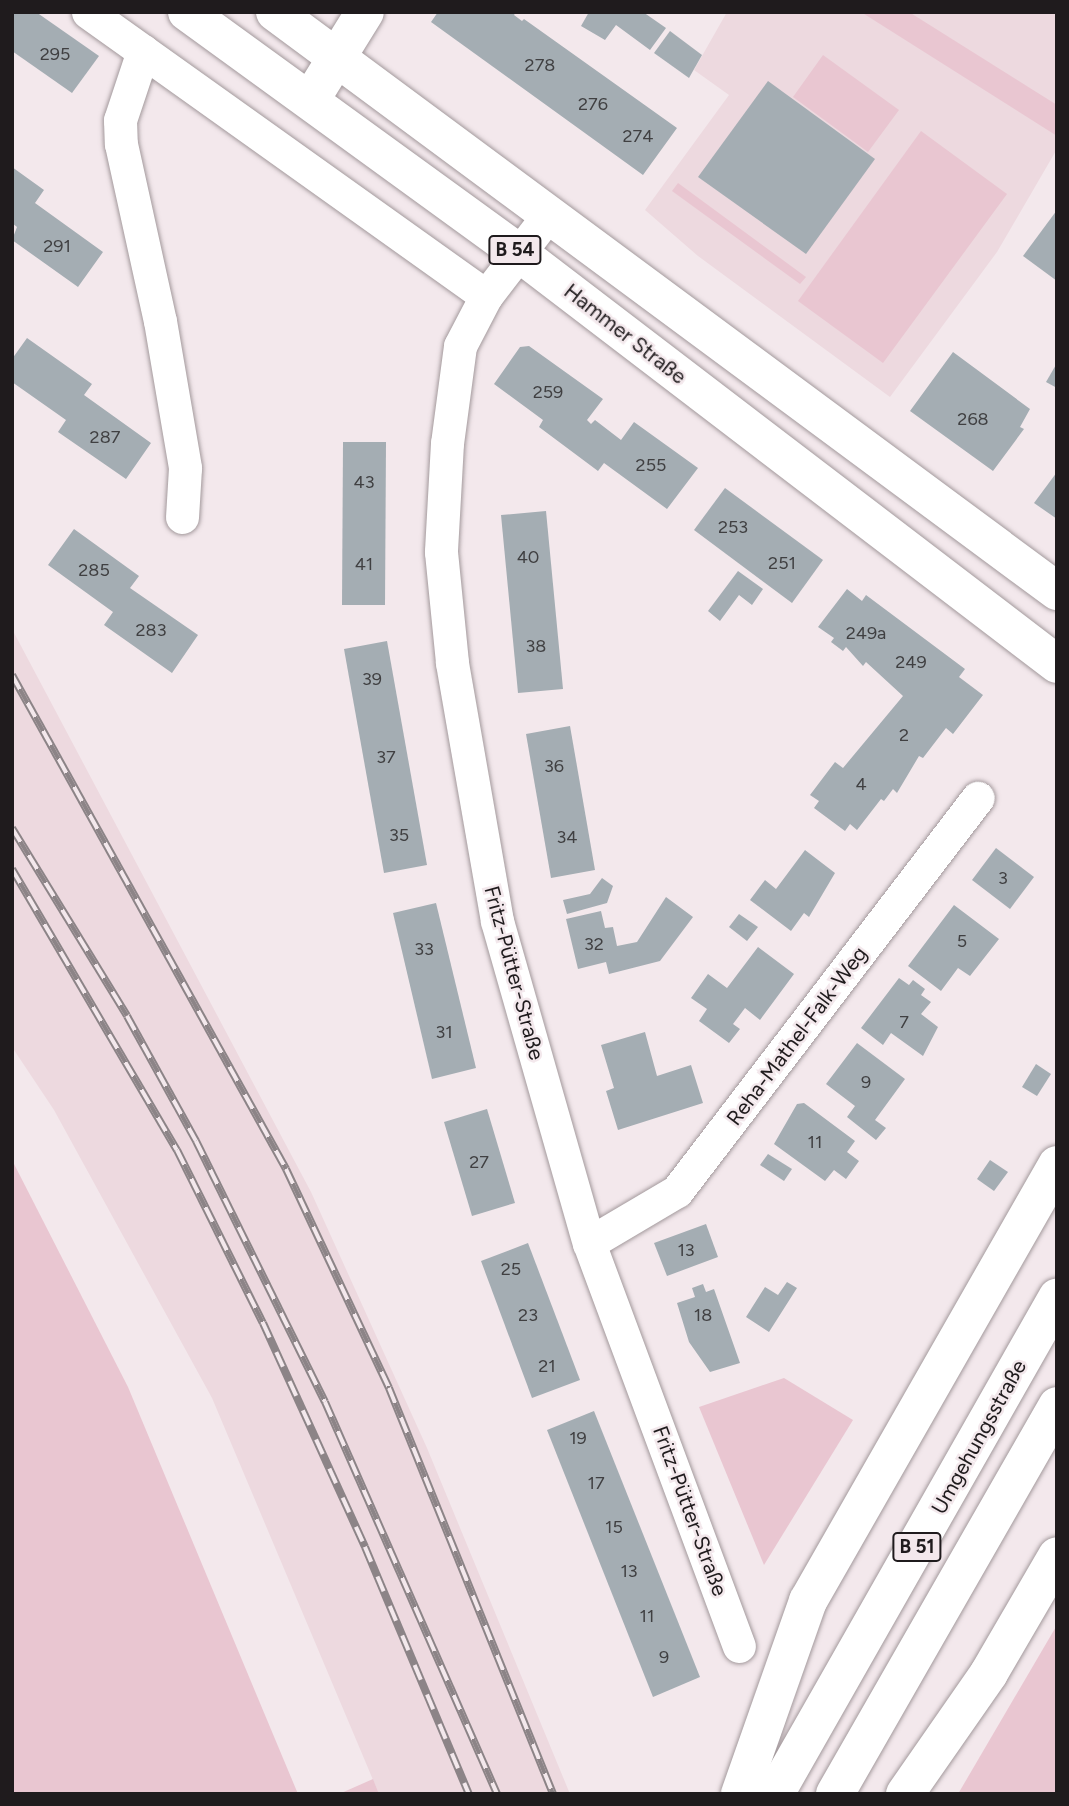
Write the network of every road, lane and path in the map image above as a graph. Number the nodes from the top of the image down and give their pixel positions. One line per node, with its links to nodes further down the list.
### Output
1 (88, 12): 5 (street)
2 (187, 12): 7 (main road, Hammer Straße / B 54)
3 (275, 12): 6 (main road, B 54)
4 (365, 12): 6 (main road)
5 (143, 51): 10 (street); 11 (street)
6 (338, 57): 7 (main road); 8 (main road, B 54)
7 (311, 99): 9 (main road, Hammer Straße / B 54)
8 (549, 214): 9 (street, Fritz-Pütter-Straße); 12 (main road, B 54)
9 (519, 253): 10 (street, Fritz-Pütter-Straße); 13 (main road, Hammer Straße / B 54)
10 (486, 296): 16 (street, Fritz-Pütter-Straße)
11 (182, 517)
12 (1057, 591)
13 (1057, 664)
14 (978, 798): 16 (street, Reha-Mathel-Falk-Weg)
15 (1057, 1165): 21 (main road)
16 (589, 1243): 20 (street, Fritz-Pütter-Straße)
17 (1057, 1298): 22 (main road, Umgehungsstraße / B 51)
18 (1057, 1406): 23 (main road, B 51)
19 (1057, 1556): 24 (main road)
20 (739, 1646)
21 (740, 1794)
22 (775, 1794)
23 (835, 1794)
24 (905, 1794)

